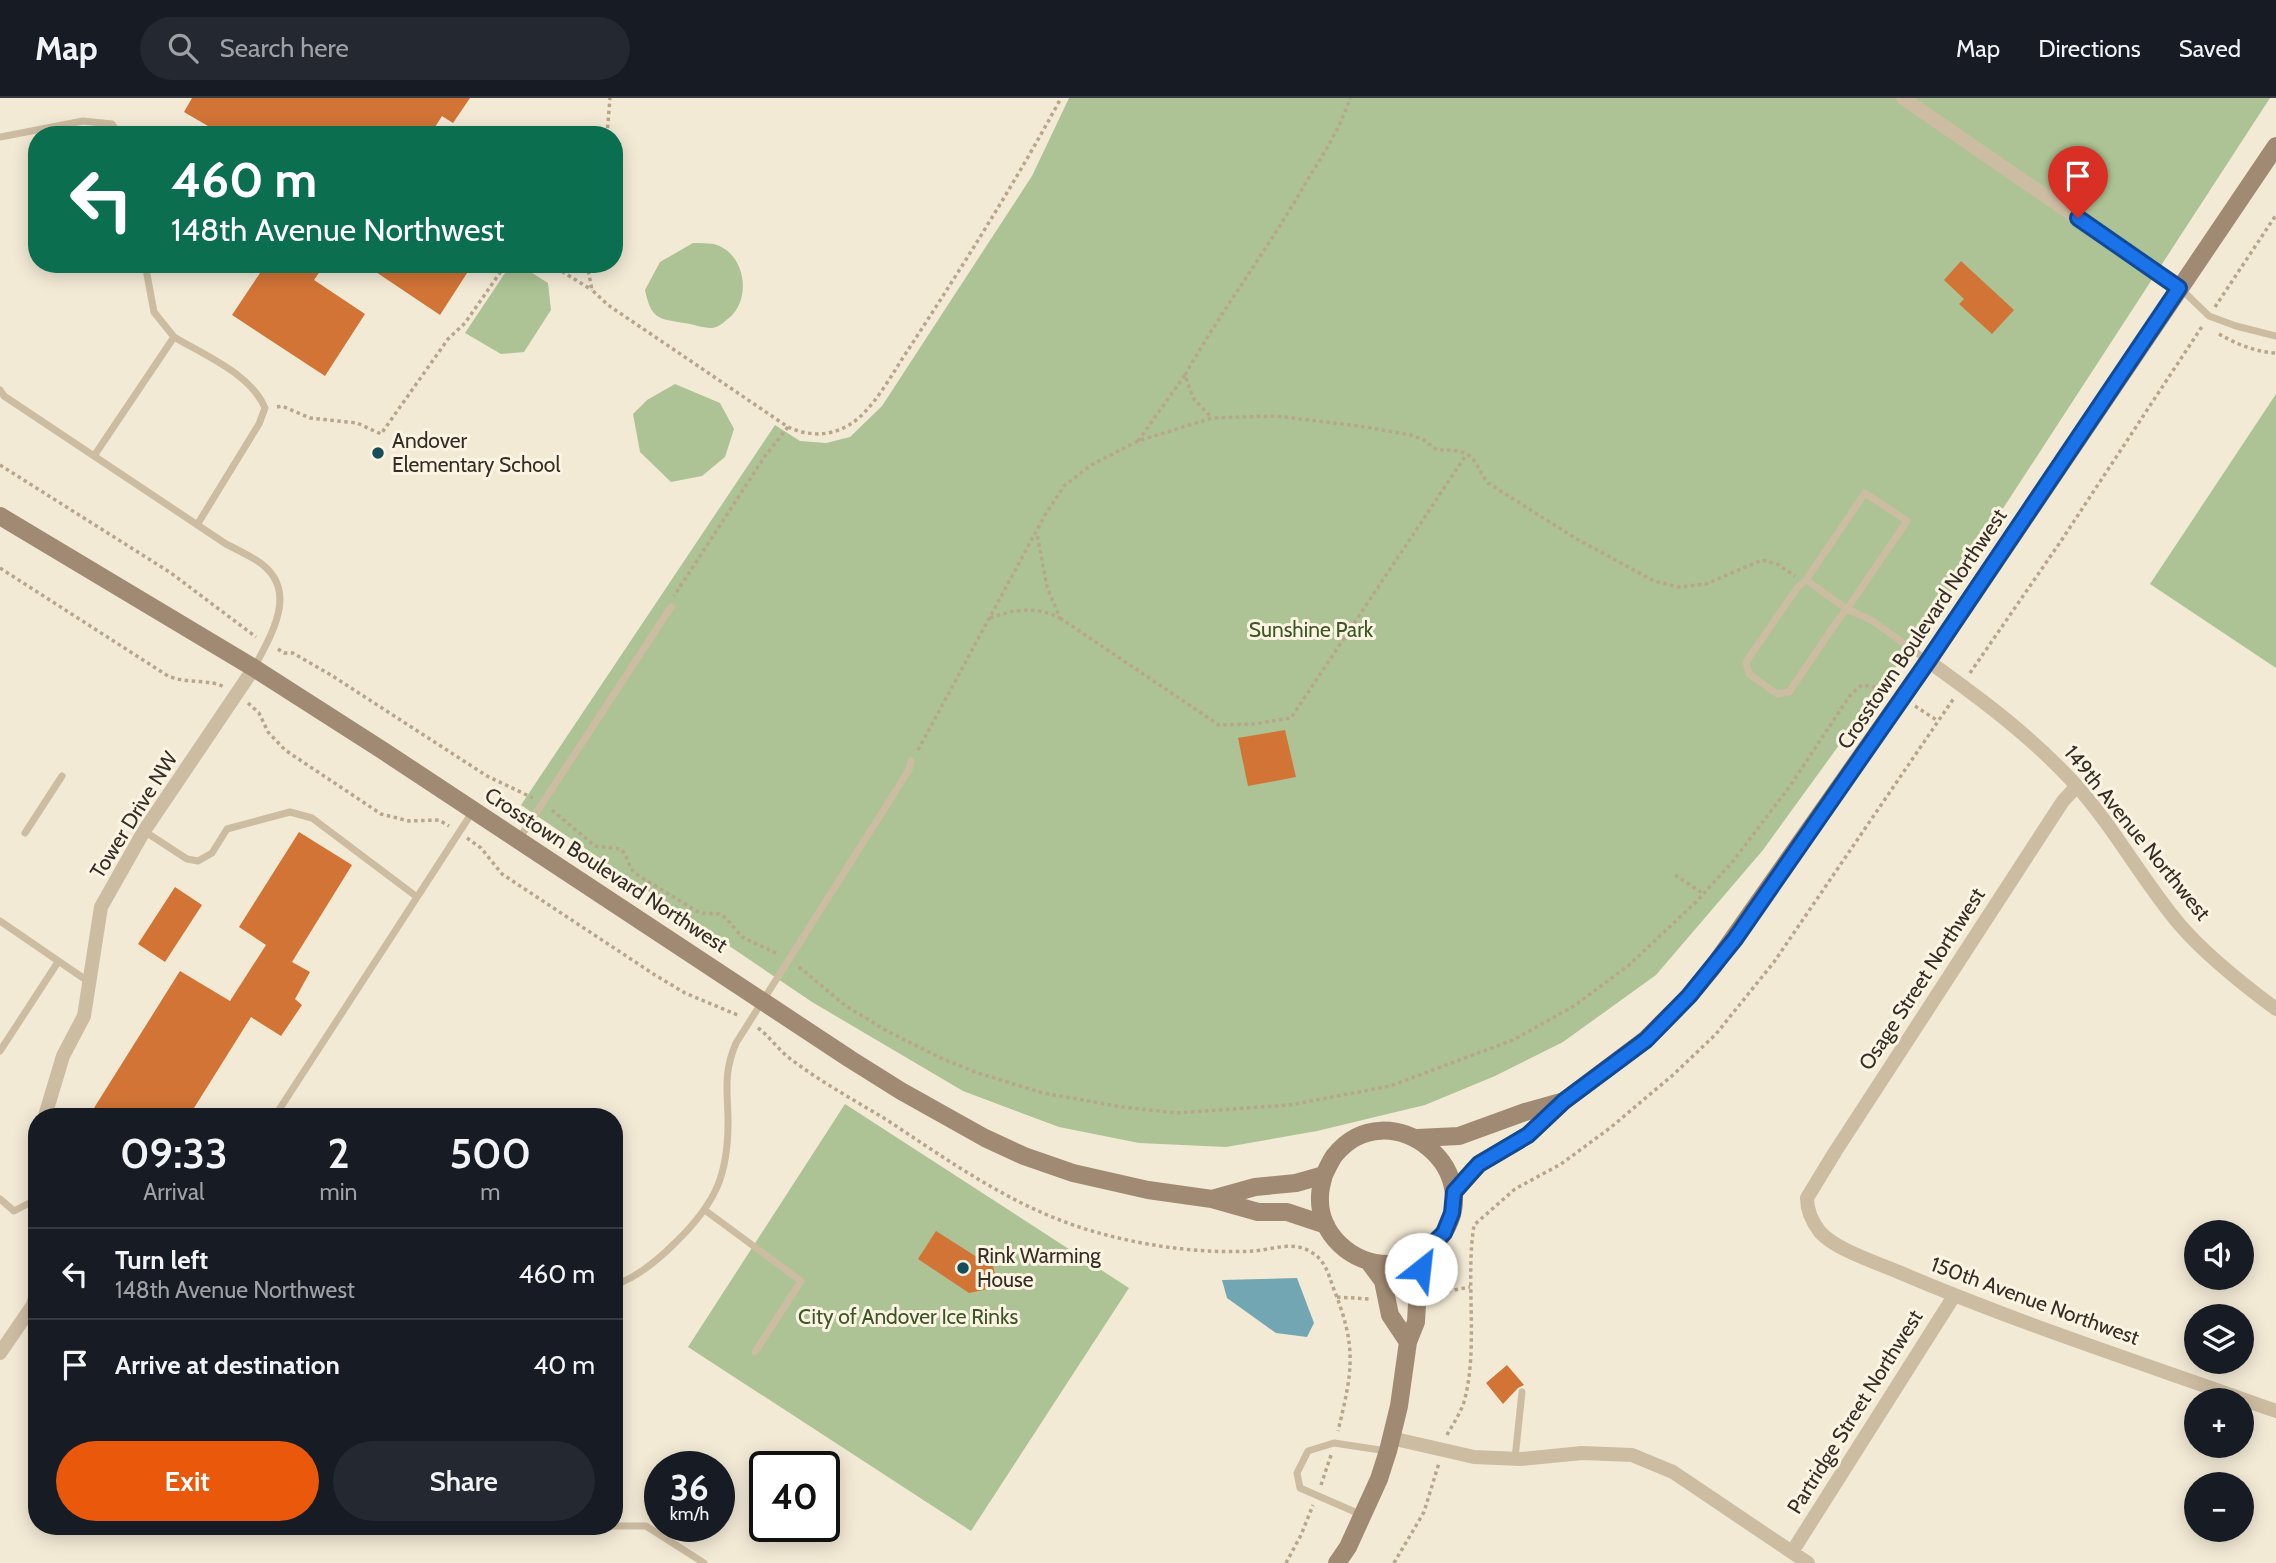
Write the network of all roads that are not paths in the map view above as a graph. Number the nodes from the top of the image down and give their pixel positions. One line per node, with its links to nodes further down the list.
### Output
1 (1903, 98): 8 (street)
2 (57, 126): 3 (lane)
3 (113, 126)
4 (28, 132): 5 (lane)
5 (0, 137)
6 (2276, 146): 8 (street, Crosstown Boulevard Northwest)
7 (147, 273): 10 (lane)
8 (2179, 288): 9 (lane); 18 (street, Crosstown Boulevard Northwest)
9 (2276, 336)
10 (174, 337): 12 (lane); 14 (lane)
11 (0, 390): 12 (lane)
12 (94, 456): 14 (lane)
13 (0, 516): 19 (street, Crosstown Boulevard Northwest)
14 (197, 525): 19 (lane)
15 (1806, 580): 17 (lane); 17 (lane); 17 (lane)
16 (671, 607): 26 (lane)
17 (1847, 609): 18 (lane)
18 (1928, 661): 22 (street, 149th Avenue Northwest); 34 (street, Crosstown Boulevard Northwest)
19 (254, 668): 23 (street, Crosstown Boulevard Northwest); 24 (street, Tower Drive NW)
20 (911, 761): 31 (lane)
21 (62, 776): 25 (lane)
22 (2077, 786): 32 (street, 149th Avenue Northwest); 40 (street, Osage Street Northwest)
23 (473, 810): 26 (street, Crosstown Boulevard Northwest); 27 (lane)
24 (144, 831): 27 (lane); 30 (street, Tower Drive NW)
25 (25, 833)
26 (518, 840): 31 (street, Crosstown Boulevard Northwest)
27 (417, 897): 36 (lane)
28 (0, 921): 29 (lane)
29 (58, 962): 30 (lane); 33 (lane)
30 (90, 982): 35 (street, Tower Drive NW)
31 (763, 1002): 42 (street, Crosstown Boulevard Northwest); 44 (lane)
32 (2276, 1009)
33 (0, 1051)
34 (1564, 1101): 37 (street, Crosstown Boulevard Northwest); 39 (street, Crosstown Boulevard Northwest)
35 (47, 1108)
36 (280, 1108)
37 (1417, 1138): 38 (street, Crosstown Boulevard Northwest); 39 (street)
38 (1324, 1175): 42 (street, Crosstown Boulevard Northwest); 45 (street)
39 (1454, 1192): 46 (street, Crosstown Boulevard Northwest)
40 (1807, 1198): 49 (street, 150th Avenue Northwest)
41 (0, 1199): 43 (lane)
42 (1212, 1199): 45 (street, Crosstown Boulevard Northwest)
43 (28, 1204)
44 (705, 1211): 48 (lane); 52 (lane)
45 (1326, 1225): 47 (street)
46 (1424, 1252): 47 (street, Crosstown Boulevard Northwest); 51 (street)
47 (1369, 1262): 51 (street)
48 (623, 1281)
49 (1954, 1296): 55 (street, 150th Avenue Northwest); 60 (street, Partridge Street Northwest)
50 (28, 1312): 53 (street)
51 (1408, 1342): 56 (street)
52 (755, 1352)
53 (0, 1353)
54 (1522, 1392): 57 (lane)
55 (2276, 1411)
56 (1389, 1445): 57 (street); 58 (street); 58 (lane)
57 (1515, 1459): 60 (street)
58 (1362, 1516): 62 (street)
59 (623, 1526): 61 (lane)
60 (1791, 1552): 63 (street)
61 (704, 1563)
62 (1337, 1563)
63 (1808, 1563)

